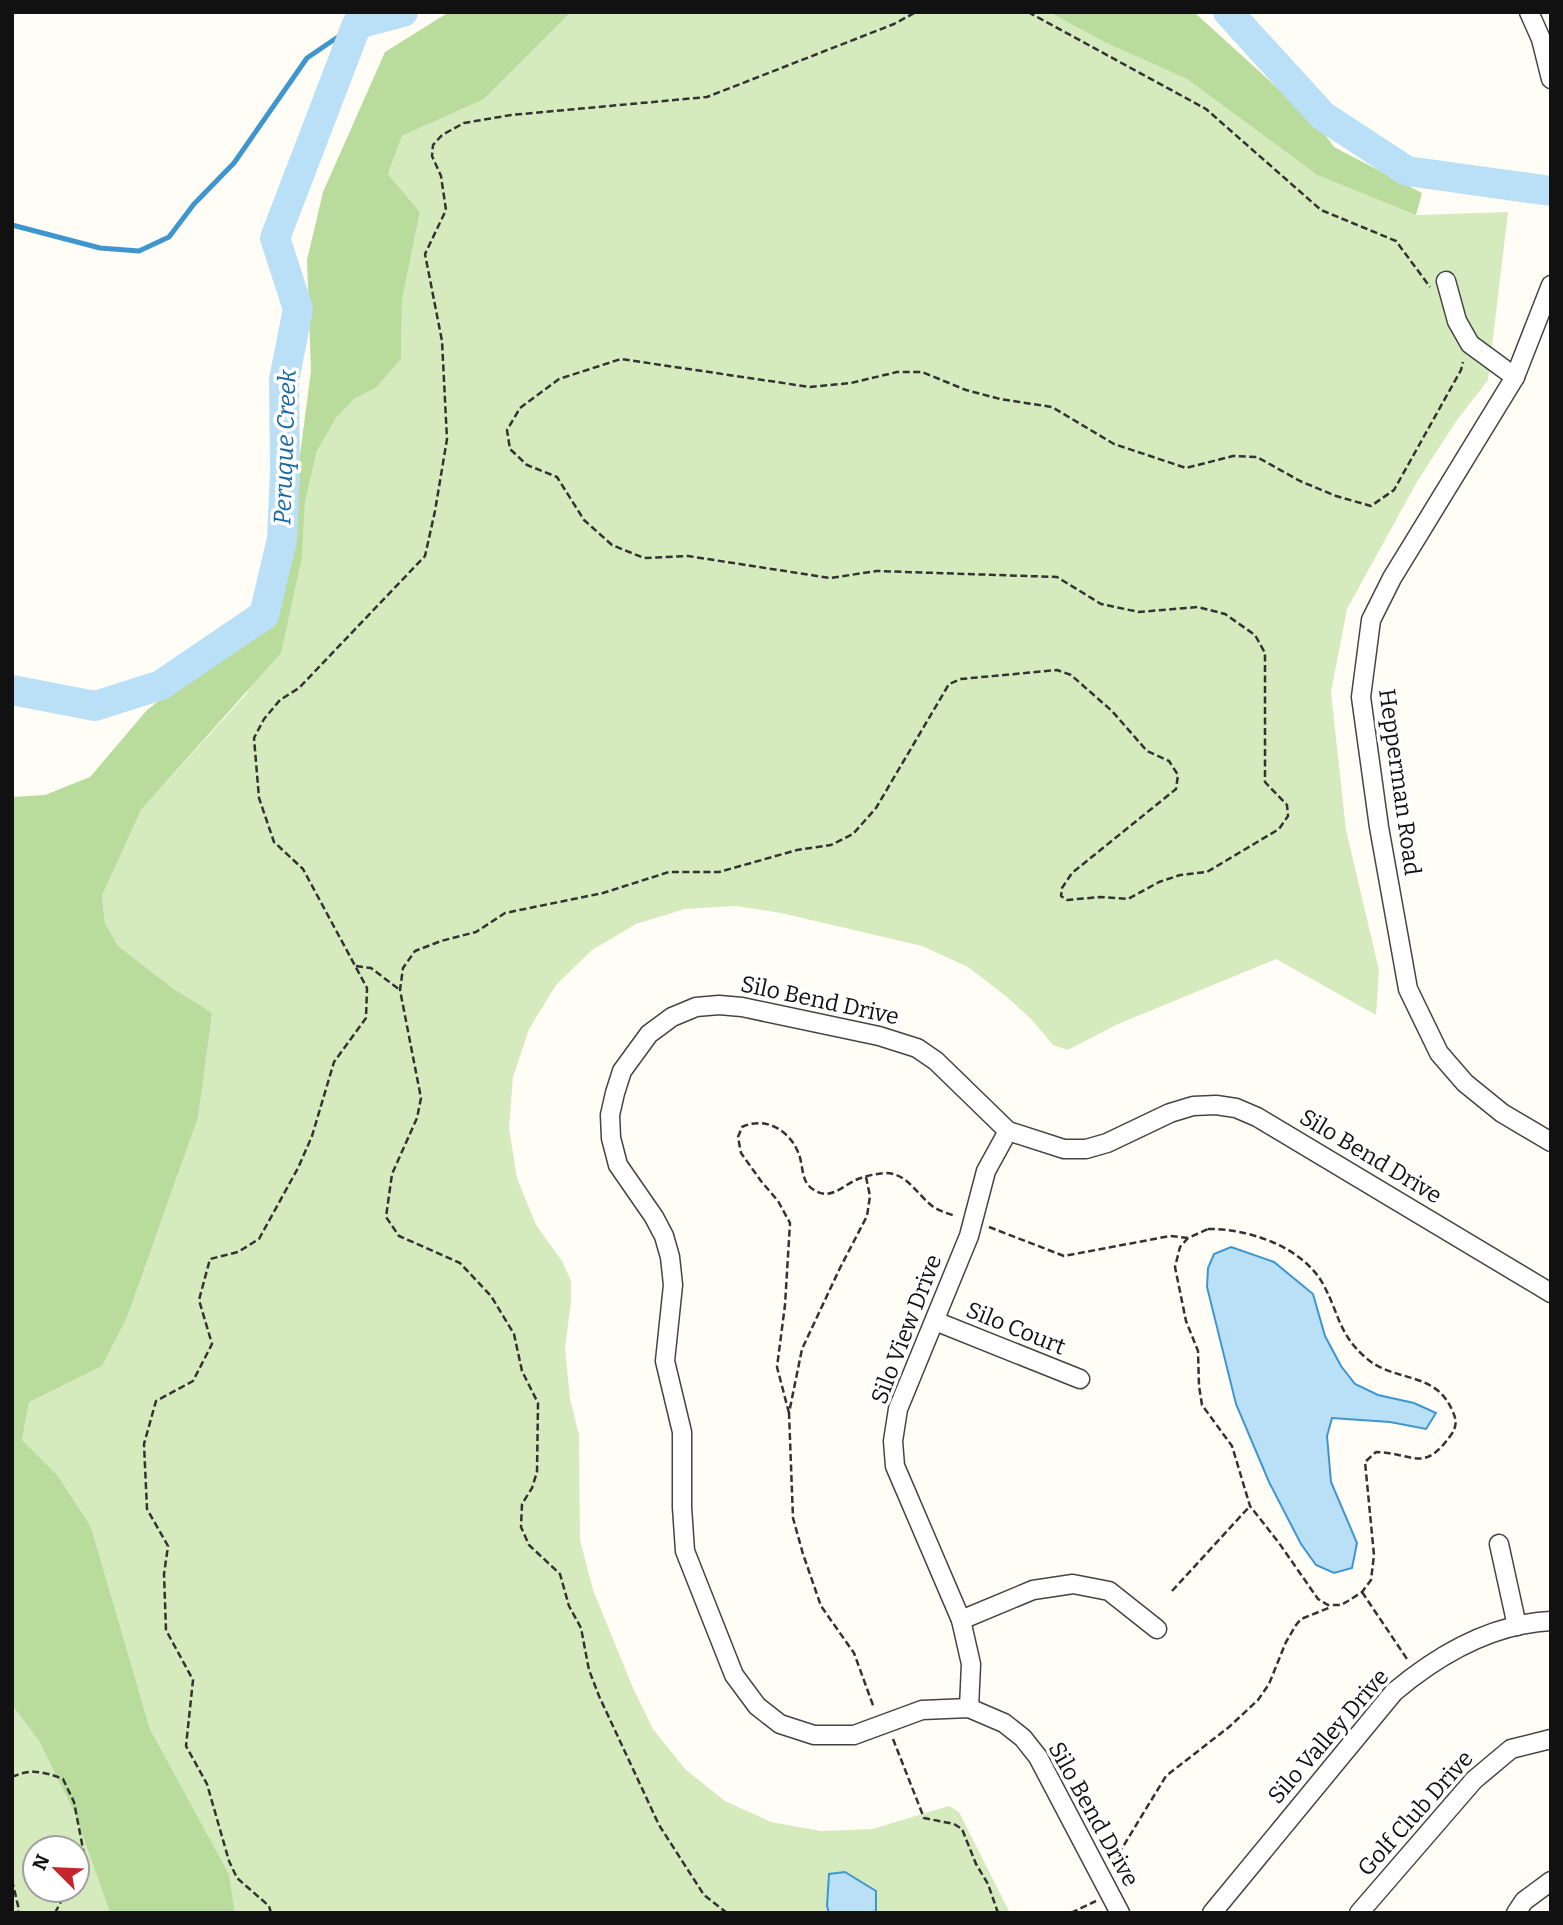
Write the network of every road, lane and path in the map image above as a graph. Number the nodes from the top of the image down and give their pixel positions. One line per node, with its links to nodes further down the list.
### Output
1 (916, 12): 9 (path)
2 (1028, 12): 6 (path)
3 (1529, 12): 4 (street)
4 (1551, 79)
5 (1551, 285): 8 (street, Hepperman Road)
6 (1442, 289): 8 (street)
7 (1464, 358): 10 (path)
8 (1515, 377): 12 (street, Hepperman Road)
9 (356, 966): 10 (path); 42 (path)
10 (400, 990): 43 (path)
11 (1008, 1131): 17 (street, Silo Bend Drive); 18 (street, Silo View Drive); 31 (street, Silo Bend Drive)
12 (1551, 1142)
13 (866, 1177): 14 (path); 20 (path); 20 (path)
14 (962, 1218)
15 (984, 1226): 16 (path)
16 (1188, 1238): 21 (path); 24 (path)
17 (1551, 1293)
18 (934, 1321): 19 (street, Silo Court); 26 (street, Silo View Drive)
19 (1080, 1379)
20 (789, 1413): 32 (path)
21 (1250, 1506): 23 (path); 25 (path)
22 (1499, 1544): 28 (street)
23 (1172, 1591)
24 (1362, 1592): 25 (path); 30 (path)
25 (1334, 1606): 37 (path)
26 (961, 1620): 29 (street); 31 (street, Silo View Drive)
27 (1551, 1621): 28 (street, Silo Valley Drive)
28 (1517, 1626): 47 (street, Silo Valley Drive)
29 (1157, 1629)
30 (1408, 1661)
31 (969, 1708): 46 (street, Silo Bend Drive)
32 (877, 1717)
33 (890, 1733): 44 (path)
34 (1551, 1739): 48 (street, Golf Club Drive)
35 (12, 1777): 36 (path)
36 (81, 1834)
37 (1108, 1868)
38 (12, 1880): 41 (path)
39 (1551, 1881): 49 (street)
40 (1101, 1899): 45 (path)
41 (18, 1913)
42 (271, 1913)
43 (727, 1913)
44 (998, 1913)
45 (1071, 1913)
46 (1120, 1913)
47 (1212, 1913)
48 (1359, 1913)
49 (1516, 1913)

